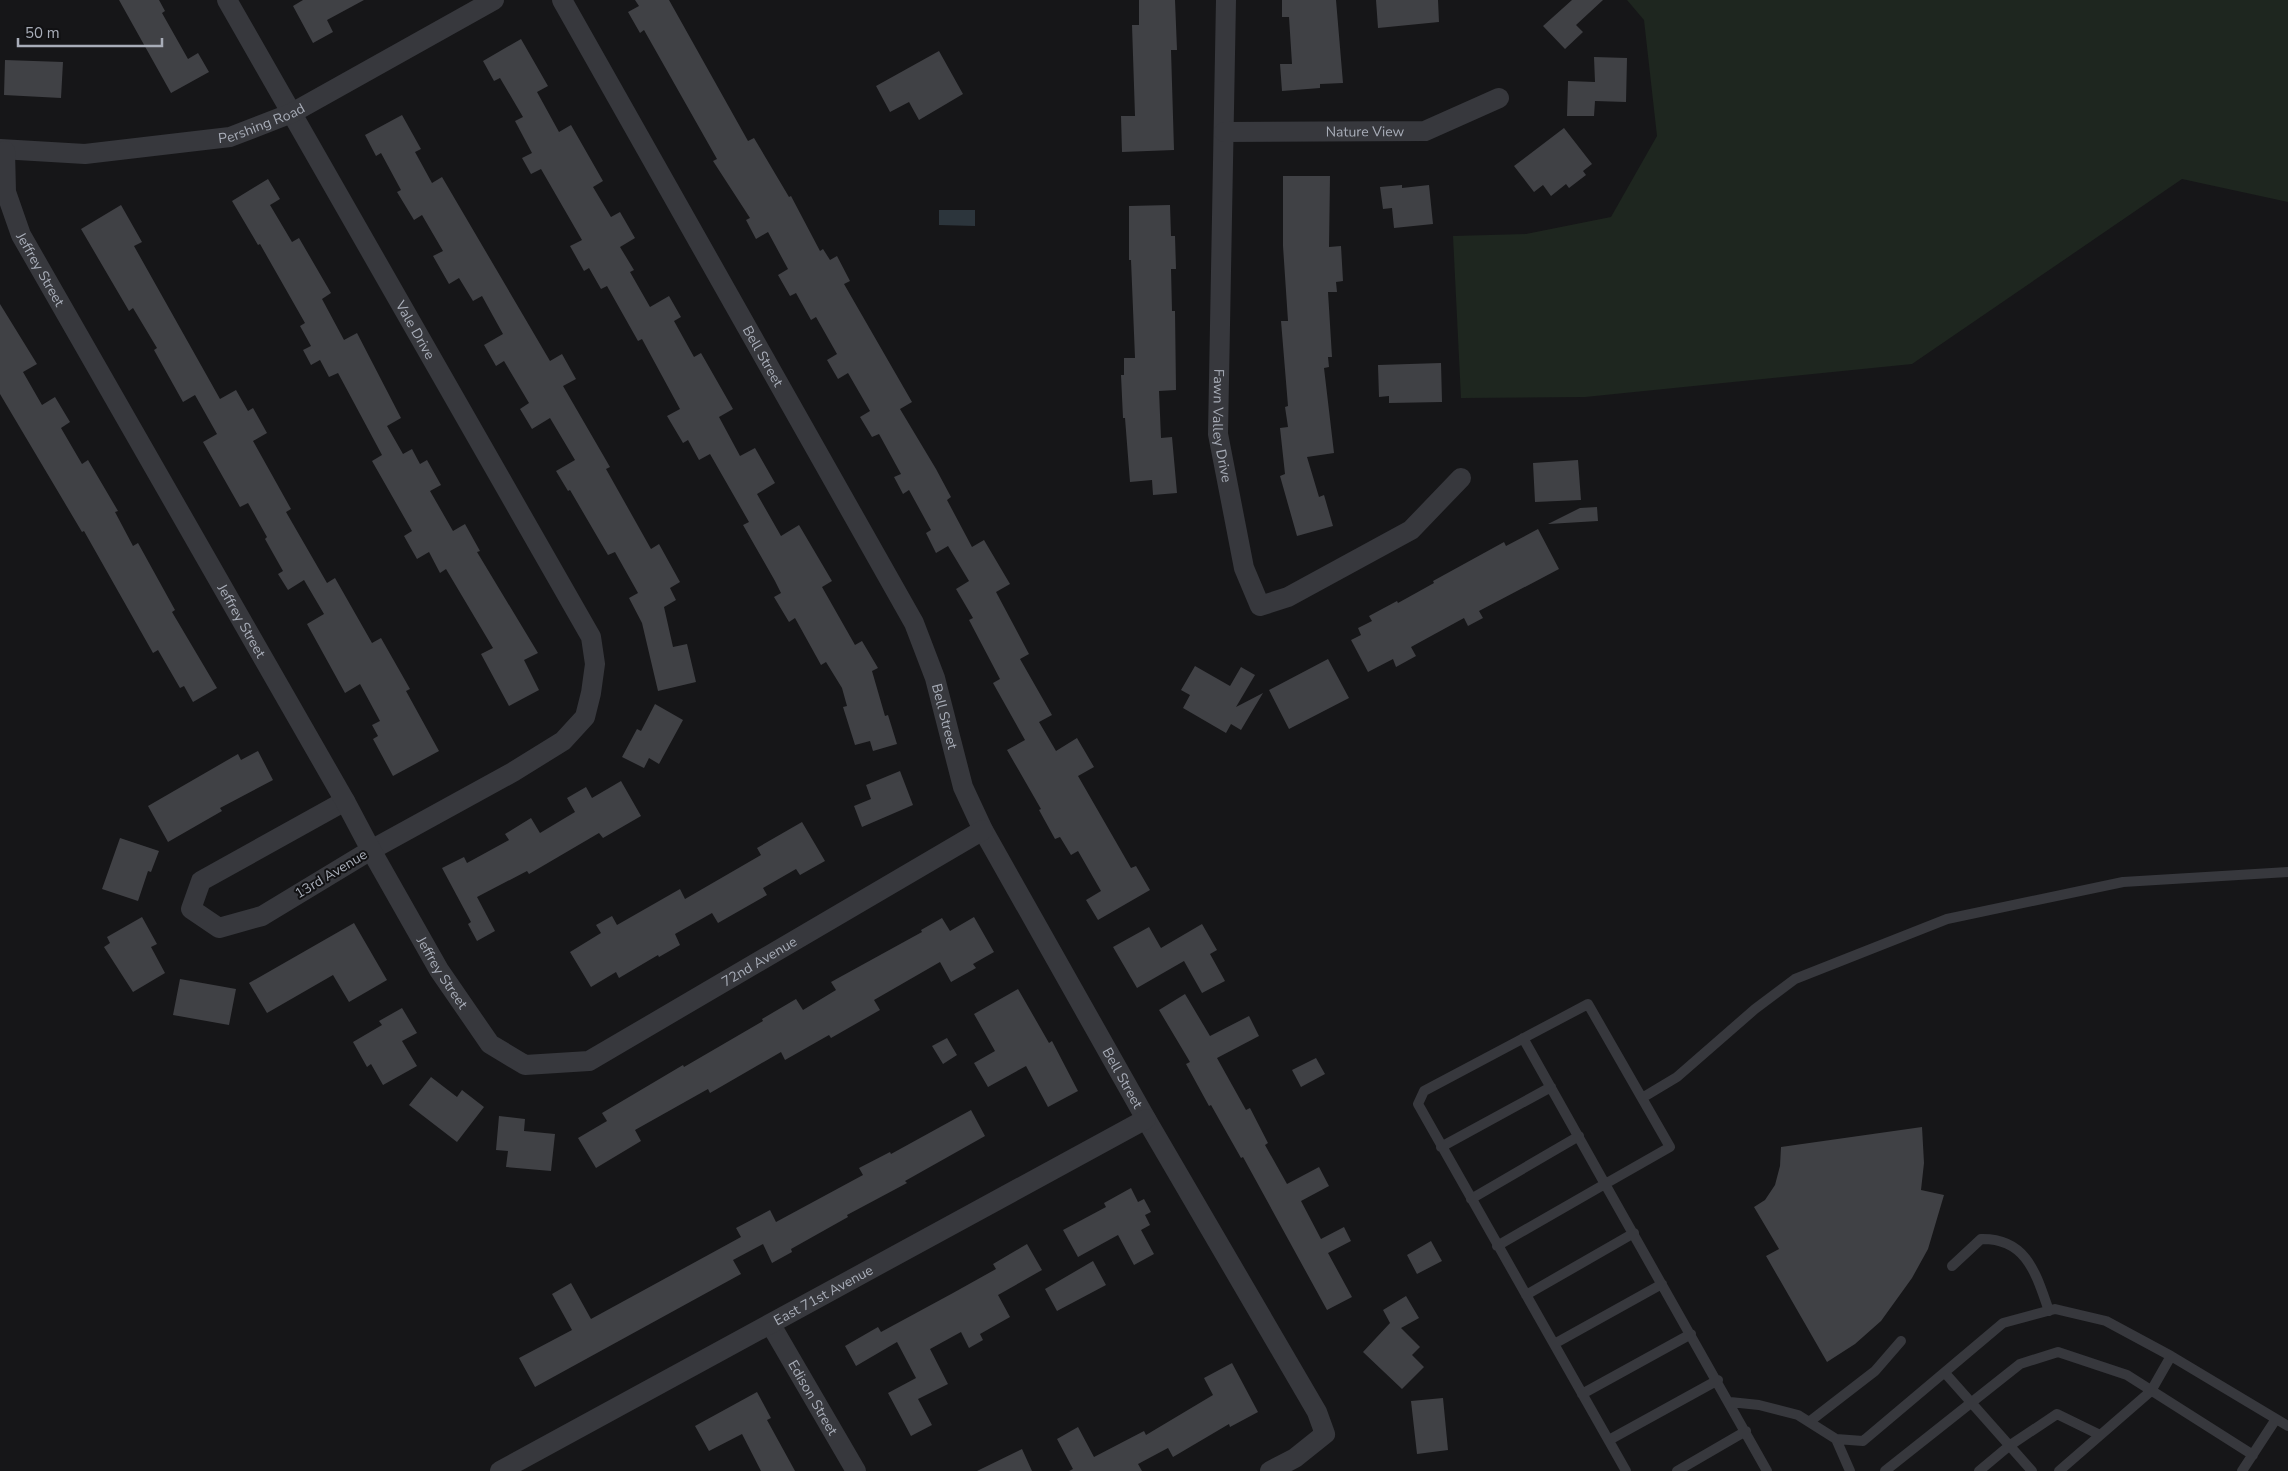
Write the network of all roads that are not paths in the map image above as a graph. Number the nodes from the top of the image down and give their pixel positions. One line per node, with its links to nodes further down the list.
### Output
1 (227, 0): 6 (street, Vale Drive)
2 (494, 0): 6 (street, Pershing Road)
3 (562, 0): 12 (street, Bell Street)
4 (1226, 0): 7 (street, Fawn Valley Drive)
5 (1499, 98): 7 (street, Nature View)
6 (292, 114): 8 (street, Pershing Road); 10 (street, Vale Drive)
7 (1224, 132): 9 (street, Fawn Valley Drive)
8 (3, 150): 11 (street, Jeffrey Street)
9 (1461, 478)
10 (595, 664): 13 (street, 13rd Avenue)
11 (345, 801): 13 (street, Jeffrey Street); 13 (street, 13rd Avenue)
12 (983, 830): 16 (street, 72nd Avenue); 19 (street, Bell Street)
13 (371, 850): 16 (street, Jeffrey Street)
14 (2288, 872): 18 (lane)
15 (1523, 1038): 17 (lane); 18 (lane); 21 (lane)
16 (525, 1066)
17 (1551, 1087): 20 (lane); 21 (lane)
18 (1642, 1098): 22 (lane)
19 (1146, 1119): 30 (street, East 71st Avenue); 52 (street, Bell Street)
20 (1579, 1136): 22 (lane); 23 (lane)
21 (1441, 1147): 23 (lane)
22 (1605, 1184): 24 (lane); 25 (lane)
23 (1470, 1199): 25 (lane)
24 (1634, 1233): 27 (lane); 28 (lane)
25 (1497, 1246): 28 (lane)
26 (1952, 1266): 29 (lane)
27 (1662, 1284): 31 (lane); 33 (lane)
28 (1526, 1295): 33 (lane)
29 (2049, 1311): 34 (lane); 35 (lane)
30 (770, 1325): 50 (street, East 71st Avenue); 51 (street, Edison Street)
31 (1691, 1334): 36 (lane); 38 (lane)
32 (1901, 1341): 42 (lane)
33 (1554, 1344): 38 (lane)
34 (2171, 1356): 37 (lane); 41 (lane)
35 (1945, 1373): 40 (lane); 46 (lane)
36 (1718, 1380): 39 (lane); 47 (lane)
37 (2152, 1391): 40 (lane); 45 (lane); 49 (lane)
38 (1582, 1394): 47 (lane)
39 (1730, 1402): 42 (lane); 44 (lane)
40 (1972, 1405): 48 (lane); 57 (lane)
41 (2276, 1419): 43 (lane); 49 (lane)
42 (1810, 1422): 46 (lane)
43 (2288, 1426)
44 (1746, 1431): 54 (lane); 55 (lane)
45 (2100, 1435): 48 (lane); 60 (lane)
46 (1836, 1439): 56 (lane)
47 (1609, 1440): 53 (lane)
48 (2009, 1446): 58 (lane); 59 (lane)
49 (2253, 1455): 61 (lane)
50 (500, 1471)
51 (856, 1471)
52 (1270, 1471)
53 (1626, 1471)
54 (1677, 1471)
55 (1768, 1471)
56 (1850, 1471)
57 (1885, 1471)
58 (1980, 1471)
59 (2032, 1471)
60 (2059, 1471)
61 (2242, 1471)

